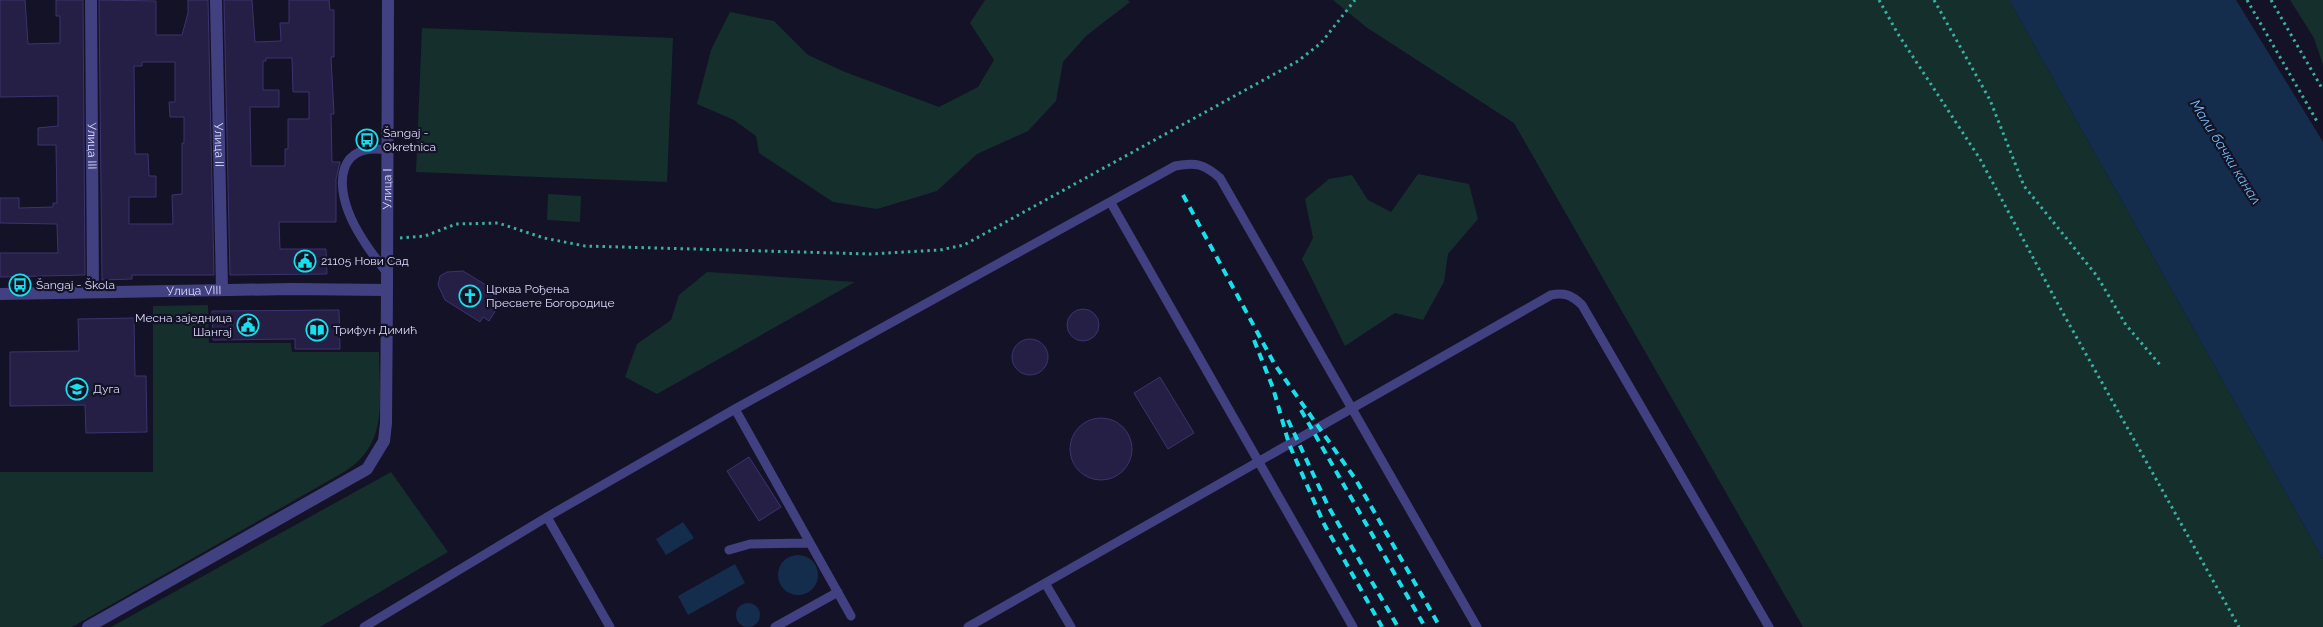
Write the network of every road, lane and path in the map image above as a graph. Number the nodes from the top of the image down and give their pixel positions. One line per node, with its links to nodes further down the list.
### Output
1 (90, 0): 17 (street, Улица III)
2 (216, 0): 15 (street, Улица II)
3 (388, 0): 11 (street, Улица I)
4 (1356, 0): 13 (path)
5 (1879, 0): 38 (path)
6 (1934, 0): 19 (path)
7 (2247, 0): 10 (path)
8 (2271, 0): 9 (path)
9 (2323, 90)
10 (2318, 123)
11 (387, 150): 13 (street, Улица I); 14 (lane)
12 (1110, 203): 20 (lane); 21 (lane); 22 (lane)
13 (387, 239): 14 (street, Улица I)
14 (387, 274): 16 (street, Улица I)
15 (222, 290): 16 (street, Улица VIII); 17 (street, Улица VIII)
16 (387, 290): 29 (street, Улица I)
17 (93, 292): 18 (street, Улица VIII)
18 (0, 294)
19 (2161, 366)
20 (1352, 408): 22 (lane); 36 (lane); 37 (lane)
21 (736, 409): 23 (lane); 24 (lane)
22 (1259, 462): 26 (lane); 35 (lane)
23 (547, 516): 30 (lane); 31 (lane)
24 (810, 543): 25 (lane); 27 (lane)
25 (729, 550)
26 (1045, 583): 33 (lane); 34 (lane)
27 (838, 592): 28 (lane); 32 (lane)
28 (851, 616)
29 (88, 627)
30 (364, 627)
31 (610, 627)
32 (775, 627)
33 (968, 627)
34 (1071, 627)
35 (1353, 627)
36 (1477, 627)
37 (1769, 627)
38 (2239, 627)

